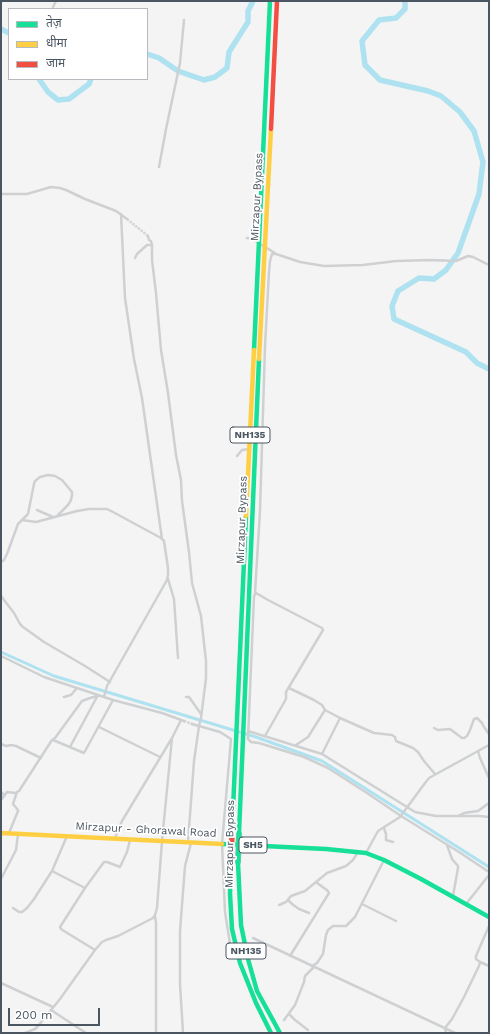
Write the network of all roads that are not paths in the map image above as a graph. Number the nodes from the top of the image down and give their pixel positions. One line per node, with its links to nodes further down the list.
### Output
1 (56, 1): 4 (street)
2 (270, 1): 12 (main road, Mirzapur Bypass / NH135)
3 (278, 1): 14 (main road, Mirzapur Bypass / NH135)
4 (53, 7)
5 (184, 20): 6 (street)
6 (159, 167)
7 (1, 194): 8 (street)
8 (121, 214): 9 (street); 25 (street)
9 (127, 219)
10 (148, 236): 13 (street)
11 (247, 238): 12 (street)
12 (258, 243): 14 (street); 19 (main road, Mirzapur Bypass / NH135)
13 (152, 245): 16 (street); 41 (street)
14 (264, 246): 15 (street); 18 (main road, Mirzapur Bypass / NH135)
15 (275, 254): 17 (street); 28 (street)
16 (135, 258)
17 (489, 265)
18 (256, 446): 19 (street); 121 (main road, Mirzapur Bypass / NH135, bridge)
19 (250, 449): 20 (street); 120 (main road, Mirzapur Bypass / NH135, bridge)
20 (237, 456)
21 (37, 510): 23 (street)
22 (58, 516): 23 (street); 24 (street); 25 (street)
23 (53, 517): 24 (street)
24 (22, 520): 26 (street)
25 (162, 539): 27 (street)
26 (1, 562)
27 (168, 577): 31 (street); 32 (street)
28 (255, 593): 34 (street); 47 (street)
29 (1, 596): 32 (street)
30 (1, 656): 33 (street)
31 (178, 658)
32 (110, 682): 37 (street)
33 (77, 688): 35 (street); 36 (street)
34 (289, 688): 40 (street); 49 (street)
35 (98, 696): 37 (street); 51 (street); 55 (street)
36 (64, 697)
37 (104, 697): 39 (street)
38 (186, 697): 41 (street)
39 (113, 700): 45 (street); 50 (street)
40 (325, 710): 42 (street); 54 (street)
41 (202, 714): 44 (street)
42 (340, 718): 57 (street); 60 (street)
43 (192, 724): 44 (street)
44 (199, 725): 80 (street); 81 (street)
45 (99, 727): 55 (street); 58 (street)
46 (434, 728): 48 (street)
47 (248, 732): 49 (street); 68 (street)
48 (489, 734)
49 (265, 736): 54 (street)
50 (172, 738): 58 (street); 78 (street)
51 (52, 740): 55 (street); 59 (street)
52 (1, 744): 59 (street)
53 (489, 744): 56 (street)
54 (295, 745): 57 (street)
55 (70, 747)
56 (478, 751): 60 (street); 61 (street)
57 (322, 754): 67 (street)
58 (160, 757): 76 (street)
59 (41, 758): 63 (street)
60 (435, 774): 67 (street)
61 (489, 778)
62 (1, 792): 64 (street)
63 (17, 792): 64 (street); 73 (street)
64 (4, 795): 65 (street)
65 (1, 800)
66 (489, 803): 69 (street)
67 (406, 809): 68 (street); 69 (street)
68 (402, 815): 71 (street); 82 (street)
69 (458, 816): 70 (street)
70 (489, 817)
71 (384, 828): 79 (street); 84 (street)
72 (1, 833): 73 (main road, Mirzapur - Ghorawal Road / SH5)
73 (9, 834): 74 (main road, Mirzapur - Ghorawal Road / SH5)
74 (18, 834): 75 (main road, Mirzapur - Ghorawal Road / SH5); 88 (street)
75 (68, 836): 76 (main road, Mirzapur - Ghorawal Road / SH5); 86 (street)
76 (115, 838): 77 (main road, Mirzapur - Ghorawal Road / SH5)
77 (130, 840): 78 (main road, Mirzapur - Ghorawal Road / SH5); 90 (street)
78 (162, 841): 80 (main road, Mirzapur - Ghorawal Road / SH5); 98 (street)
79 (393, 842)
80 (189, 843): 81 (main road, Mirzapur - Ghorawal Road / SH5); 119 (street)
81 (222, 844): 83 (main road, Mirzapur - Ghorawal Road / SH5); 104 (street)
82 (446, 844): 87 (street); 91 (street)
83 (358, 852): 84 (main road, Mirzapur - Ghorawal Road / SH5); 89 (street)
84 (366, 853): 85 (main road, Mirzapur - Ghorawal Road / SH5)
85 (384, 860): 91 (main road, Mirzapur - Ghorawal Road / SH5); 93 (street)
86 (52, 871): 90 (street); 96 (street)
87 (489, 874): 94 (street)
88 (1, 879)
89 (316, 882): 92 (street); 105 (street)
90 (85, 888): 103 (street)
91 (453, 897): 94 (main road, Mirzapur - Ghorawal Road / SH5)
92 (288, 900): 95 (street); 97 (street)
93 (362, 904): 100 (street); 107 (street)
94 (466, 904): 99 (main road, Mirzapur - Ghorawal Road / SH5)
95 (279, 905)
96 (13, 908)
97 (309, 913)
98 (155, 916): 103 (street); 118 (street)
99 (489, 917)
100 (396, 921)
101 (489, 926): 106 (street)
102 (253, 938): 105 (street)
103 (95, 950): 110 (street)
104 (232, 956)
105 (290, 956): 107 (street)
106 (480, 962): 108 (street); 114 (street)
107 (312, 966): 112 (street); 114 (street)
108 (489, 966)
109 (1, 983): 110 (street)
110 (53, 1006): 111 (street)
111 (51, 1010): 116 (street); 117 (street)
112 (289, 1014): 113 (street); 115 (street)
113 (284, 1020)
114 (445, 1028): 122 (street); 123 (street)
115 (308, 1030)
116 (25, 1033)
117 (86, 1033)
118 (156, 1033)
119 (183, 1033)
120 (271, 1033)
121 (280, 1033)
122 (446, 1033)
123 (455, 1033)

